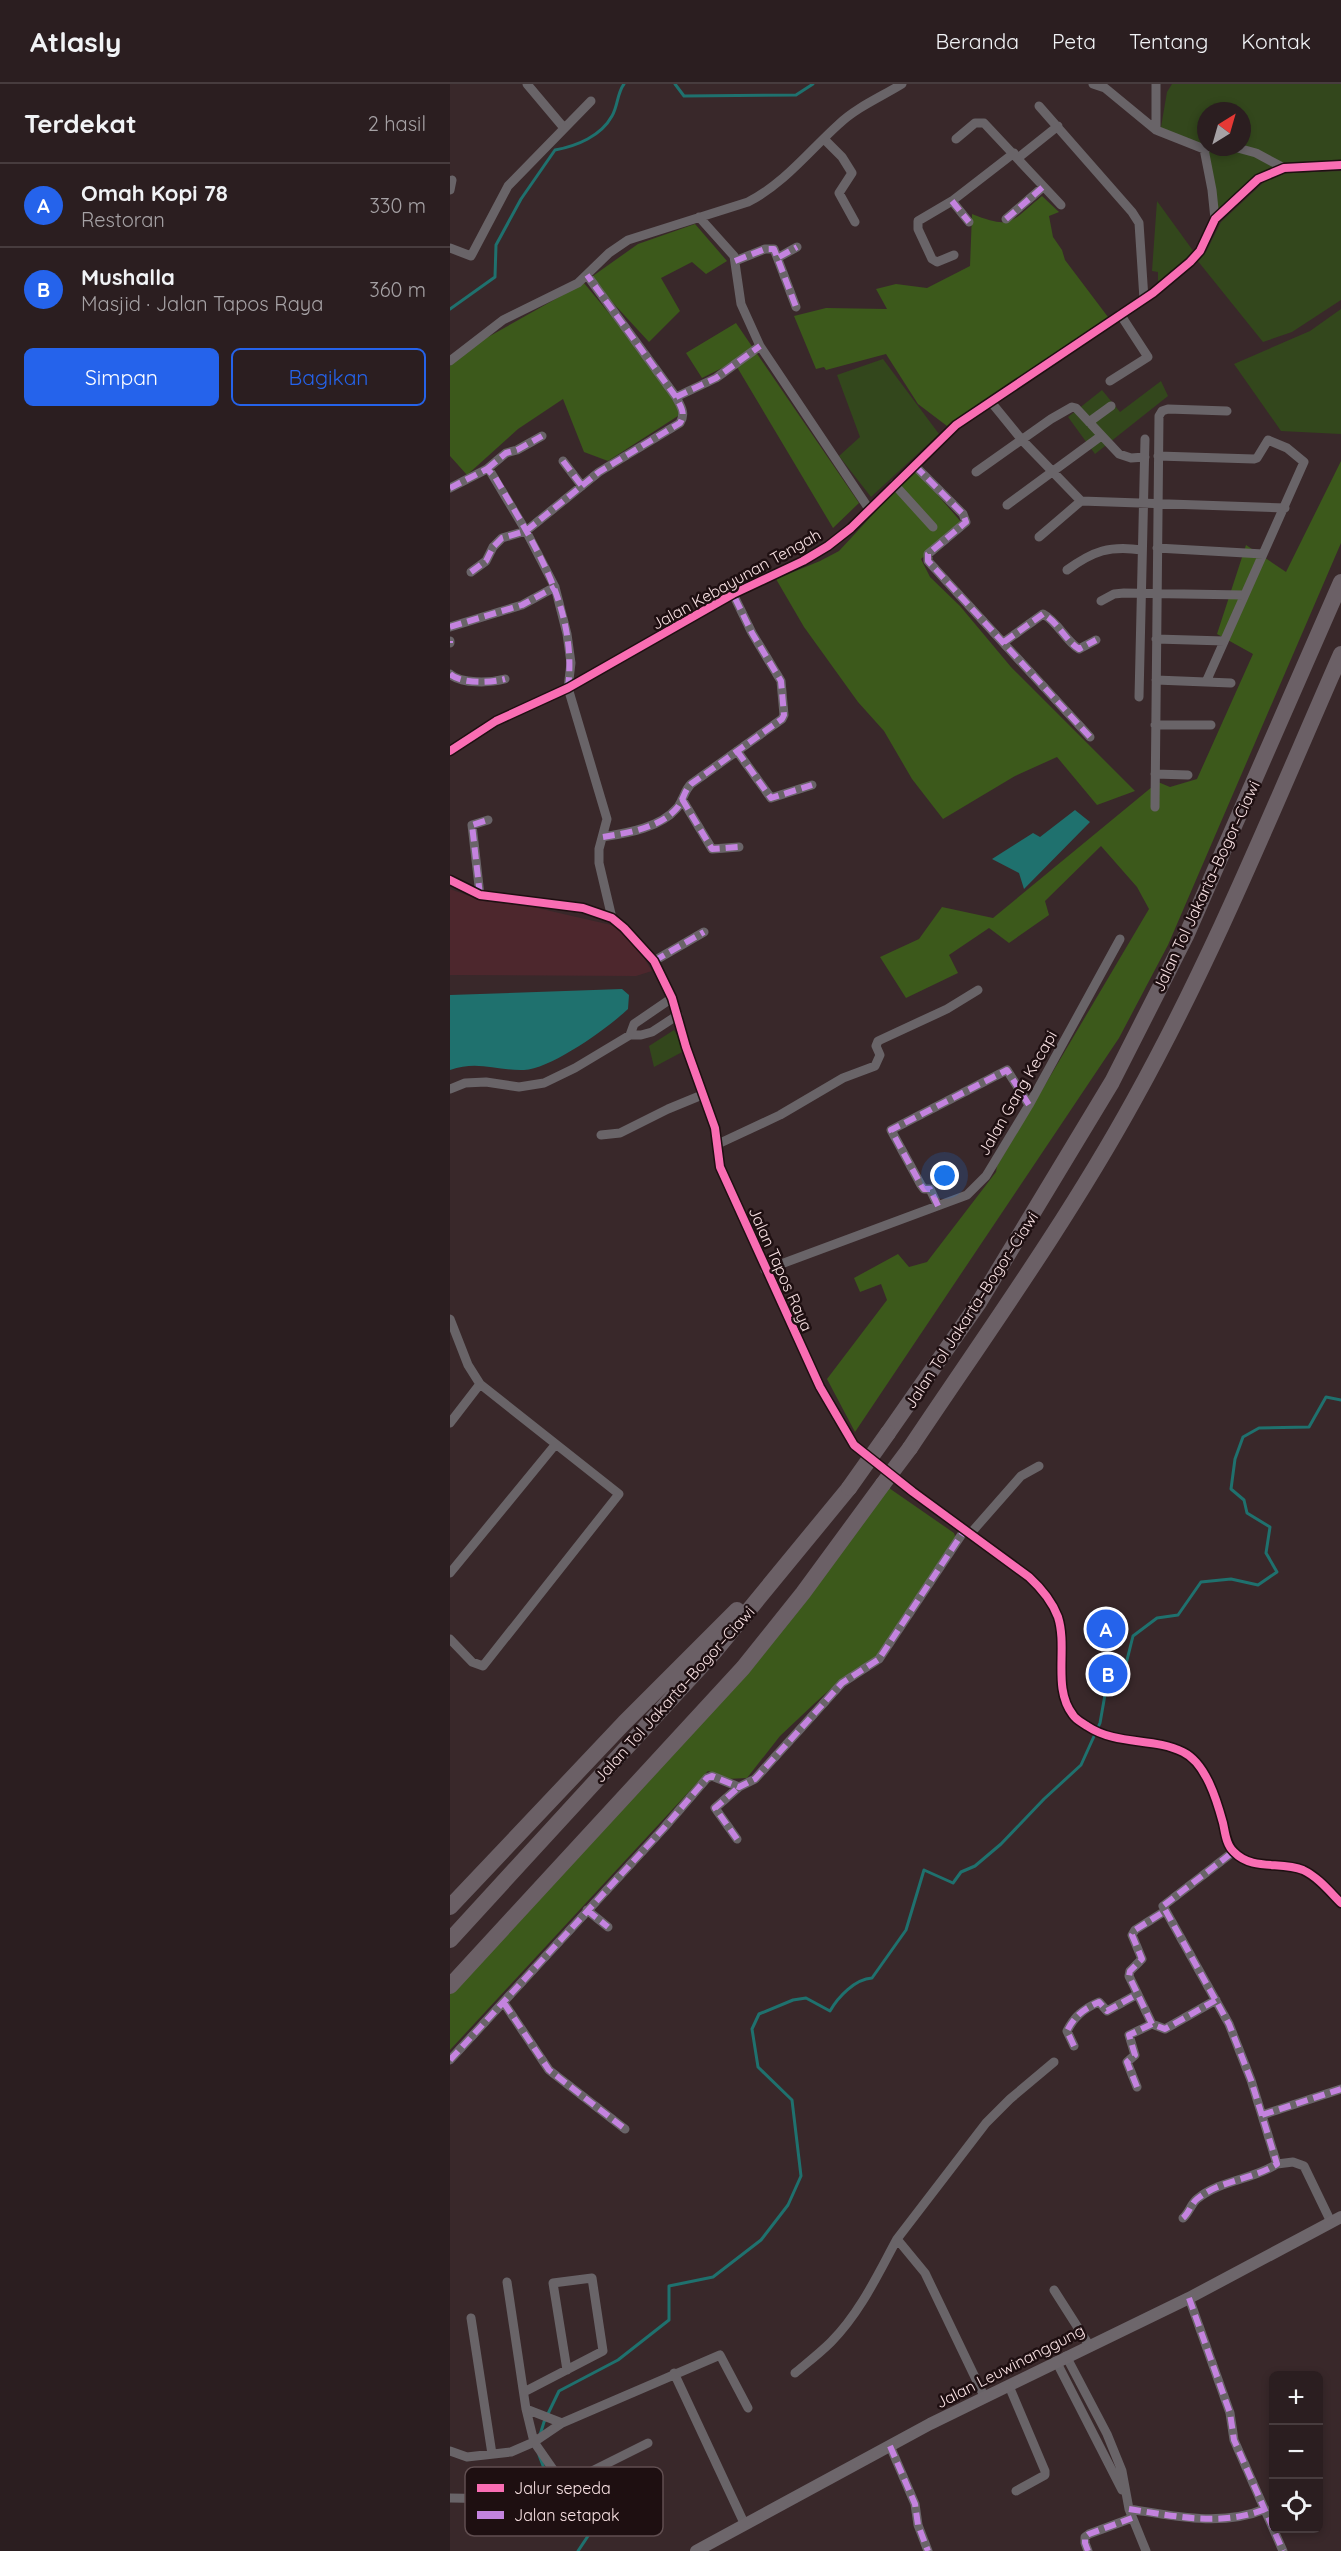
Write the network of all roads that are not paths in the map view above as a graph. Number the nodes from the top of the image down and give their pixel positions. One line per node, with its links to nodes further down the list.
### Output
1 (527, 84): 8 (street)
2 (902, 84): 10 (street)
3 (1093, 84): 9 (street)
4 (1156, 84): 9 (street)
5 (591, 101): 8 (street)
6 (1039, 106): 7 (street)
7 (1058, 126): 14 (street); 32 (street)
8 (564, 128): 27 (street)
9 (1156, 130): 12 (street)
10 (824, 139): 21 (street); 24 (street)
11 (957, 140): 14 (street)
12 (1197, 145)
13 (1251, 152): 17 (street)
14 (1016, 156): 18 (street); 19 (street)
15 (1207, 156): 23 (street)
16 (1341, 165): 17 (street)
17 (1284, 168): 23 (street, Jalan Kebayunan Tengah)
18 (1042, 187): 20 (street); 22 (street)
19 (952, 201): 25 (street); 28 (street)
20 (1061, 205)
21 (699, 217): 30 (street); 31 (street)
22 (1006, 219)
23 (1215, 219): 32 (street, Jalan Kebayunan Tengah)
24 (855, 222)
25 (969, 222)
26 (797, 247): 29 (street)
27 (450, 248)
28 (954, 255)
29 (778, 257): 30 (street); 33 (street)
30 (735, 261): 35 (street)
31 (586, 275): 36 (street); 38 (street)
32 (1144, 299): 34 (street, Jalan Kebayunan Tengah)
33 (796, 307)
34 (1120, 314): 37 (street); 39 (street, Jalan Kebayunan Tengah)
35 (760, 346): 38 (street); 62 (street)
36 (450, 362)
37 (1110, 381)
38 (676, 397): 55 (street)
39 (991, 402): 46 (street); 50 (street, Jalan Kebayunan Tengah)
40 (1111, 406): 42 (street)
41 (1227, 411): 48 (street)
42 (1089, 422): 44 (street); 46 (street)
43 (542, 436): 51 (street)
44 (1101, 436): 47 (street); 53 (street)
45 (1145, 439): 47 (street)
46 (1022, 440): 52 (street); 53 (street)
47 (1144, 456): 58 (street)
48 (1158, 456): 59 (street); 61 (street)
49 (563, 460): 55 (street)
50 (915, 466): 54 (street, Jalan Kebayunan Tengah); 82 (street)
51 (488, 469): 56 (street); 64 (street)
52 (976, 472)
53 (1052, 472): 57 (street); 60 (street)
54 (894, 484): 62 (street, Jalan Kebayunan Tengah); 63 (street)
55 (582, 486): 64 (street)
56 (450, 488)
57 (1081, 501): 58 (street); 65 (street)
58 (1143, 503): 59 (street); 67 (street)
59 (1157, 504): 61 (street); 66 (street)
60 (1007, 505)
61 (1285, 508): 68 (street)
62 (869, 509): 73 (street, Jalan Kebayunan Tengah)
63 (933, 526)
64 (526, 531): 70 (street); 72 (street)
65 (1039, 537)
66 (1157, 548): 68 (street); 75 (street)
67 (1142, 550): 69 (street); 74 (street)
68 (1263, 554): 76 (street)
69 (1067, 570)
70 (471, 572)
71 (1341, 582): 126 (highway, Jalan Tol Jakarta–Bogor–Ciawi, bridge)
72 (555, 587): 78 (street); 89 (street)
73 (733, 594): 89 (street, Jalan Kebayunan Tengah); 95 (street)
74 (1141, 594): 75 (street); 77 (street); 90 (street)
75 (1156, 594): 76 (street); 79 (street)
76 (1244, 595): 81 (street)
77 (1101, 601)
78 (450, 627)
79 (1156, 639): 81 (street); 86 (street)
80 (1096, 640): 82 (street)
81 (1224, 640): 87 (street)
82 (1004, 642): 93 (street)
83 (1341, 654): 139 (highway, Jalan Tol Jakarta–Bogor–Ciawi, bridge)
84 (450, 674): 85 (street)
85 (505, 679)
86 (1156, 680): 87 (street); 91 (street)
87 (1206, 682): 88 (street)
88 (1231, 683)
89 (567, 687): 94 (street, Jalan Kebayunan Tengah); 102 (street)
90 (1138, 697)
91 (1155, 725): 92 (street); 96 (street)
92 (1211, 725)
93 (1090, 737)
94 (450, 751)
95 (737, 751): 98 (street); 99 (street)
96 (1155, 774): 97 (street); 100 (street)
97 (1188, 775)
98 (812, 785)
99 (682, 799): 102 (street); 103 (street)
100 (1155, 807)
101 (488, 820): 105 (street)
102 (603, 837): 106 (street)
103 (739, 847)
104 (450, 880): 105 (street, Jalan Tapos Raya)
105 (480, 895): 106 (street, Jalan Tapos Raya)
106 (612, 918): 109 (street, Jalan Tapos Raya)
107 (704, 932): 109 (street)
108 (1120, 939): 116 (street, Jalan Gang Kecapi)
109 (654, 961): 111 (street, Jalan Tapos Raya)
110 (978, 990): 118 (street)
111 (672, 998): 112 (street, Jalan Tapos Raya); 113 (street)
112 (678, 1015): 113 (street); 115 (street, Jalan Tapos Raya)
113 (630, 1035): 114 (street)
114 (450, 1089)
115 (702, 1095): 117 (street); 118 (street, Jalan Tapos Raya)
116 (1029, 1105): 119 (street, Jalan Gang Kecapi); 119 (street)
117 (601, 1135)
118 (718, 1144): 120 (street, Jalan Tapos Raya)
119 (938, 1206): 120 (street, Jalan Gang Kecapi)
120 (765, 1270): 127 (street, Jalan Tapos Raya)
121 (450, 1319): 122 (street)
122 (480, 1384): 123 (street); 124 (street)
123 (450, 1423)
124 (555, 1445): 128 (street); 129 (street)
125 (1039, 1466): 127 (street)
126 (832, 1509): 134 (highway); 138 (highway, Jalan Tol Jakarta–Bogor–Ciawi)
127 (967, 1532): 130 (street); 132 (street, Jalan Tapos Raya)
128 (450, 1573)
129 (450, 1639)
130 (739, 1788): 131 (street); 135 (street)
131 (737, 1839)
132 (1233, 1852): 133 (street); 136 (street)
133 (1341, 1903)
134 (450, 1907)
135 (587, 1910): 137 (street); 142 (street)
136 (1165, 1911): 140 (street); 141 (street)
137 (608, 1927)
138 (450, 1940)
139 (450, 1986)
140 (1136, 1995): 143 (street); 144 (street)
141 (1216, 2000): 143 (street); 149 (street)
142 (504, 2003): 145 (street); 150 (street)
143 (1152, 2024): 147 (street)
144 (1074, 2046)
145 (450, 2060)
146 (1054, 2062): 154 (street)
147 (1137, 2087)
148 (1341, 2089): 149 (street)
149 (1262, 2115): 151 (street)
150 (625, 2129)
151 (1277, 2164): 152 (street); 153 (street)
152 (1183, 2218)
153 (1336, 2220): 157 (main road, Jalan Leuwinanggung)
154 (897, 2239): 163 (street); 166 (street)
155 (507, 2282): 165 (street)
156 (1054, 2290): 159 (street)
157 (1189, 2298): 159 (main road, Jalan Leuwinanggung); 180 (street)
158 (471, 2318): 174 (street)
159 (1089, 2345): 160 (main road, Jalan Leuwinanggung)
160 (1061, 2359): 164 (main road, Jalan Leuwinanggung); 181 (street)
161 (567, 2370): 161 (street); 165 (street)
162 (674, 2373): 167 (street); 169 (street); 182 (street)
163 (795, 2373)
164 (1009, 2386): 166 (main road, Jalan Leuwinanggung); 177 (street)
165 (524, 2392): 168 (street)
166 (985, 2398): 172 (main road, Jalan Leuwinanggung)
167 (748, 2408)
168 (526, 2409): 169 (street); 170 (street)
169 (562, 2423): 170 (street)
170 (534, 2442): 174 (street); 175 (street)
171 (648, 2443): 176 (street)
172 (890, 2446): 182 (main road, Jalan Leuwinanggung); 184 (street)
173 (450, 2448): 174 (street)
174 (492, 2454)
175 (551, 2467)
176 (601, 2467)
177 (1016, 2491)
178 (450, 2498): 179 (street)
179 (465, 2498)
180 (1265, 2509): 181 (street); 187 (street)
181 (1131, 2514): 185 (street); 186 (street)
182 (745, 2524): 183 (main road, Jalan Leuwinanggung)
183 (696, 2551)
184 (928, 2551)
185 (1088, 2551)
186 (1146, 2551)
187 (1283, 2551)

